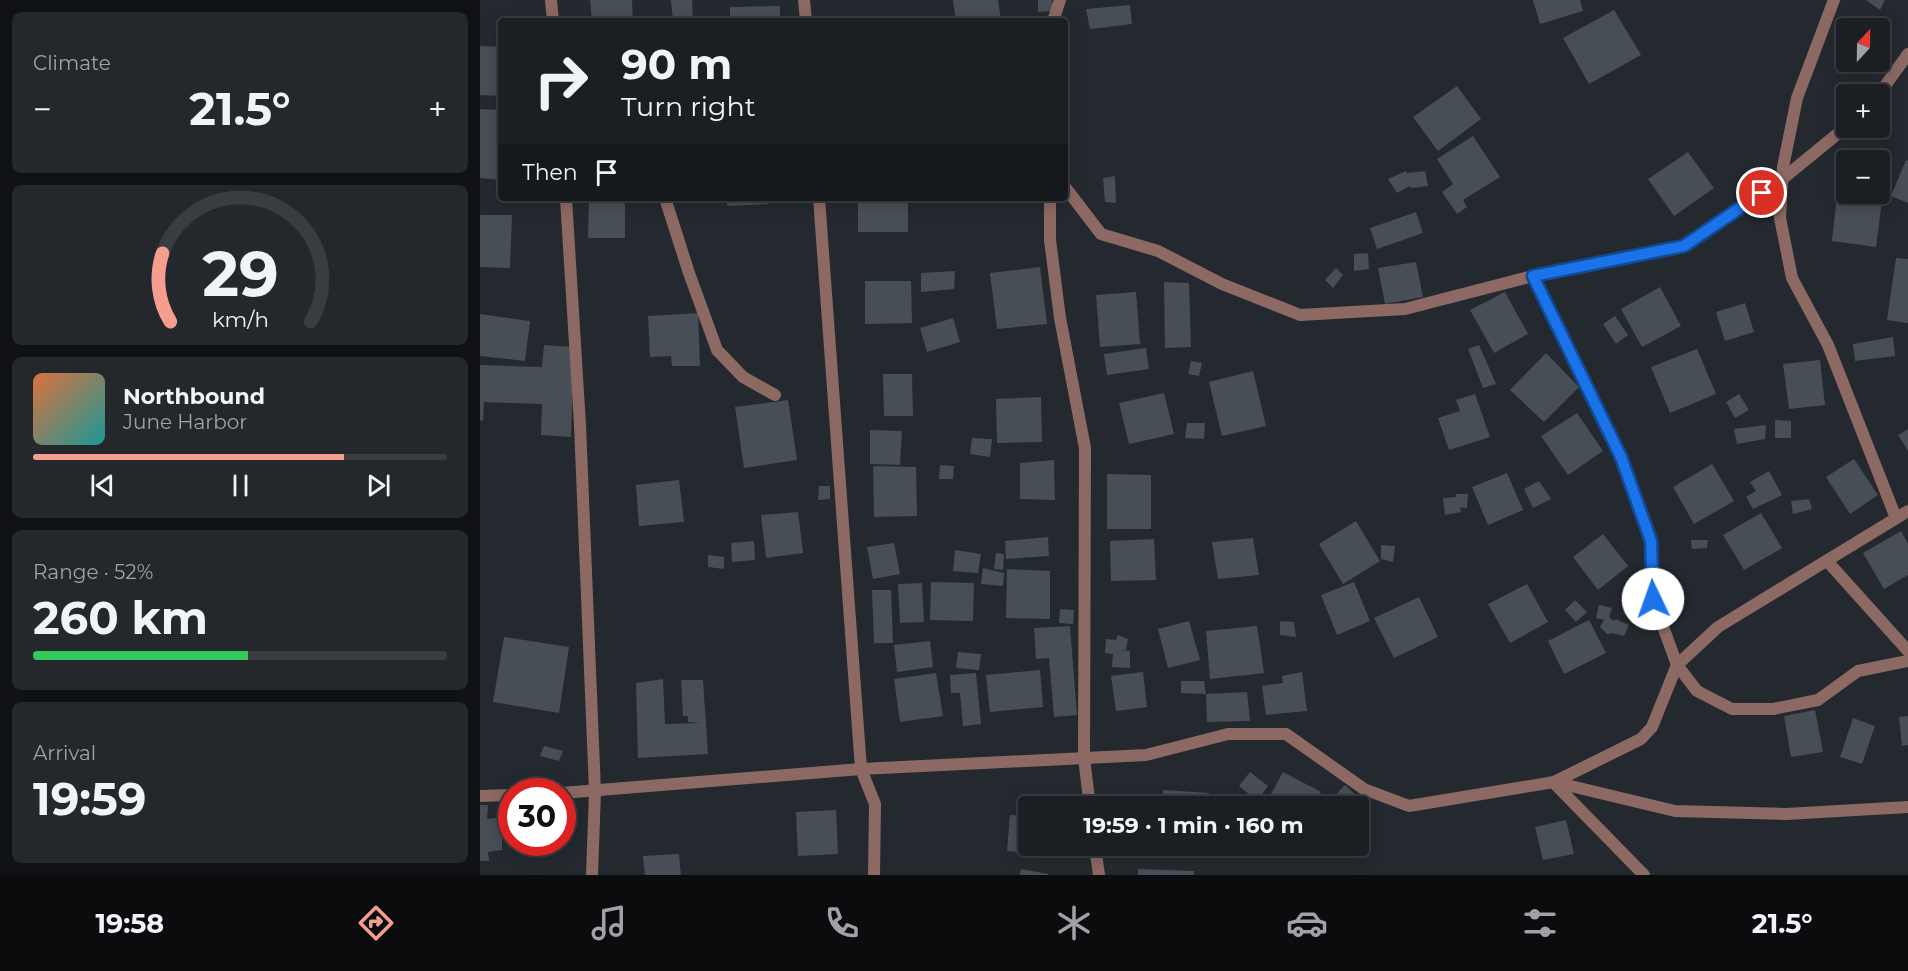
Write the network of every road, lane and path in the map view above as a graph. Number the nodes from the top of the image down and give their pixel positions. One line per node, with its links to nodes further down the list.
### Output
1 (551, 0): 5 (street)
2 (804, 0): 6 (street)
3 (1060, 0): 7 (street)
4 (1834, 0): 11 (street)
5 (553, 18)
6 (806, 18)
7 (1054, 18)
8 (1908, 54): 9 (street)
9 (1886, 84)
10 (1836, 135): 11 (street)
11 (1781, 180): 17 (street); 20 (street)
12 (1068, 191): 17 (street)
13 (566, 201): 28 (street)
14 (666, 201): 18 (street)
15 (819, 201): 26 (street)
16 (1050, 201): 25 (street)
17 (1533, 276): 24 (street)
18 (775, 395)
19 (1908, 511): 20 (street)
20 (1896, 518): 21 (street)
21 (1828, 562): 22 (street); 24 (street)
22 (1908, 651)
23 (1908, 661): 24 (street)
24 (1677, 665): 27 (street)
25 (1084, 758): 26 (street); 27 (street); 32 (street)
26 (861, 769): 28 (street); 36 (street)
27 (1554, 782): 33 (street); 38 (street)
28 (595, 792): 29 (street); 35 (street)
29 (576, 793)
30 (498, 795): 31 (street)
31 (480, 796)
32 (1089, 796)
33 (1908, 807)
34 (1096, 856): 37 (street)
35 (592, 875)
36 (874, 875)
37 (1099, 875)
38 (1644, 875)

